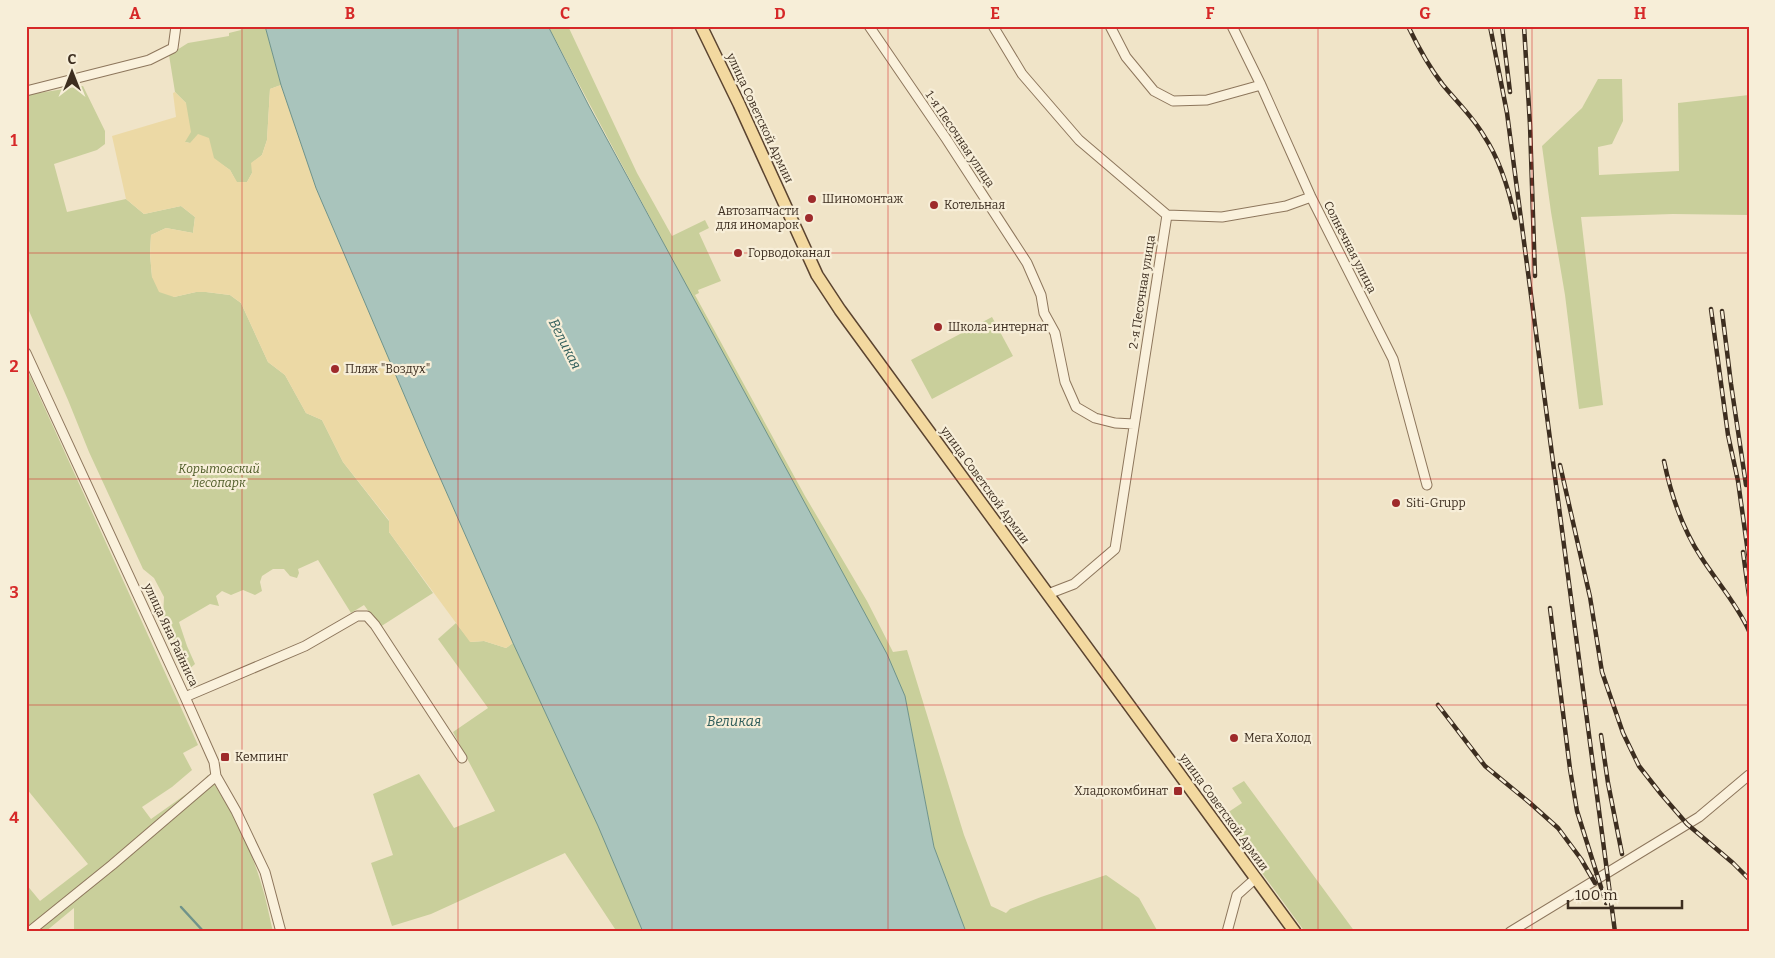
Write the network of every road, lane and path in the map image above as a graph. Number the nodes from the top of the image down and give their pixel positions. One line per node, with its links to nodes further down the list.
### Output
1 (176, 26): 8 (street)
2 (700, 26): 14 (main road, улица Советской Армии)
3 (869, 26): 12 (street, 1-я Песочная улица)
4 (993, 26): 10 (street)
5 (1110, 26): 7 (street)
6 (1232, 26): 7 (street, Солнечная улица)
7 (1261, 85): 9 (street, Солнечная улица)
8 (26, 91)
9 (1311, 197): 10 (street); 13 (street, Солнечная улица)
10 (1167, 215): 12 (street, 2-я Песочная улица)
11 (26, 353): 15 (street, улица Яна Райниса)
12 (1134, 424): 14 (street, 2-я Песочная улица)
13 (1427, 485)
14 (1048, 594): 19 (main road, улица Советской Армии)
15 (185, 697): 16 (street); 18 (street, улица Яна Райниса)
16 (462, 758)
17 (1749, 775): 24 (street)
18 (216, 776): 20 (street); 21 (street, улица Яна Райниса)
19 (1256, 878): 22 (street); 23 (main road, улица Советской Армии)
20 (29, 932)
21 (281, 932)
22 (1227, 932)
23 (1295, 932)
24 (1510, 932)

